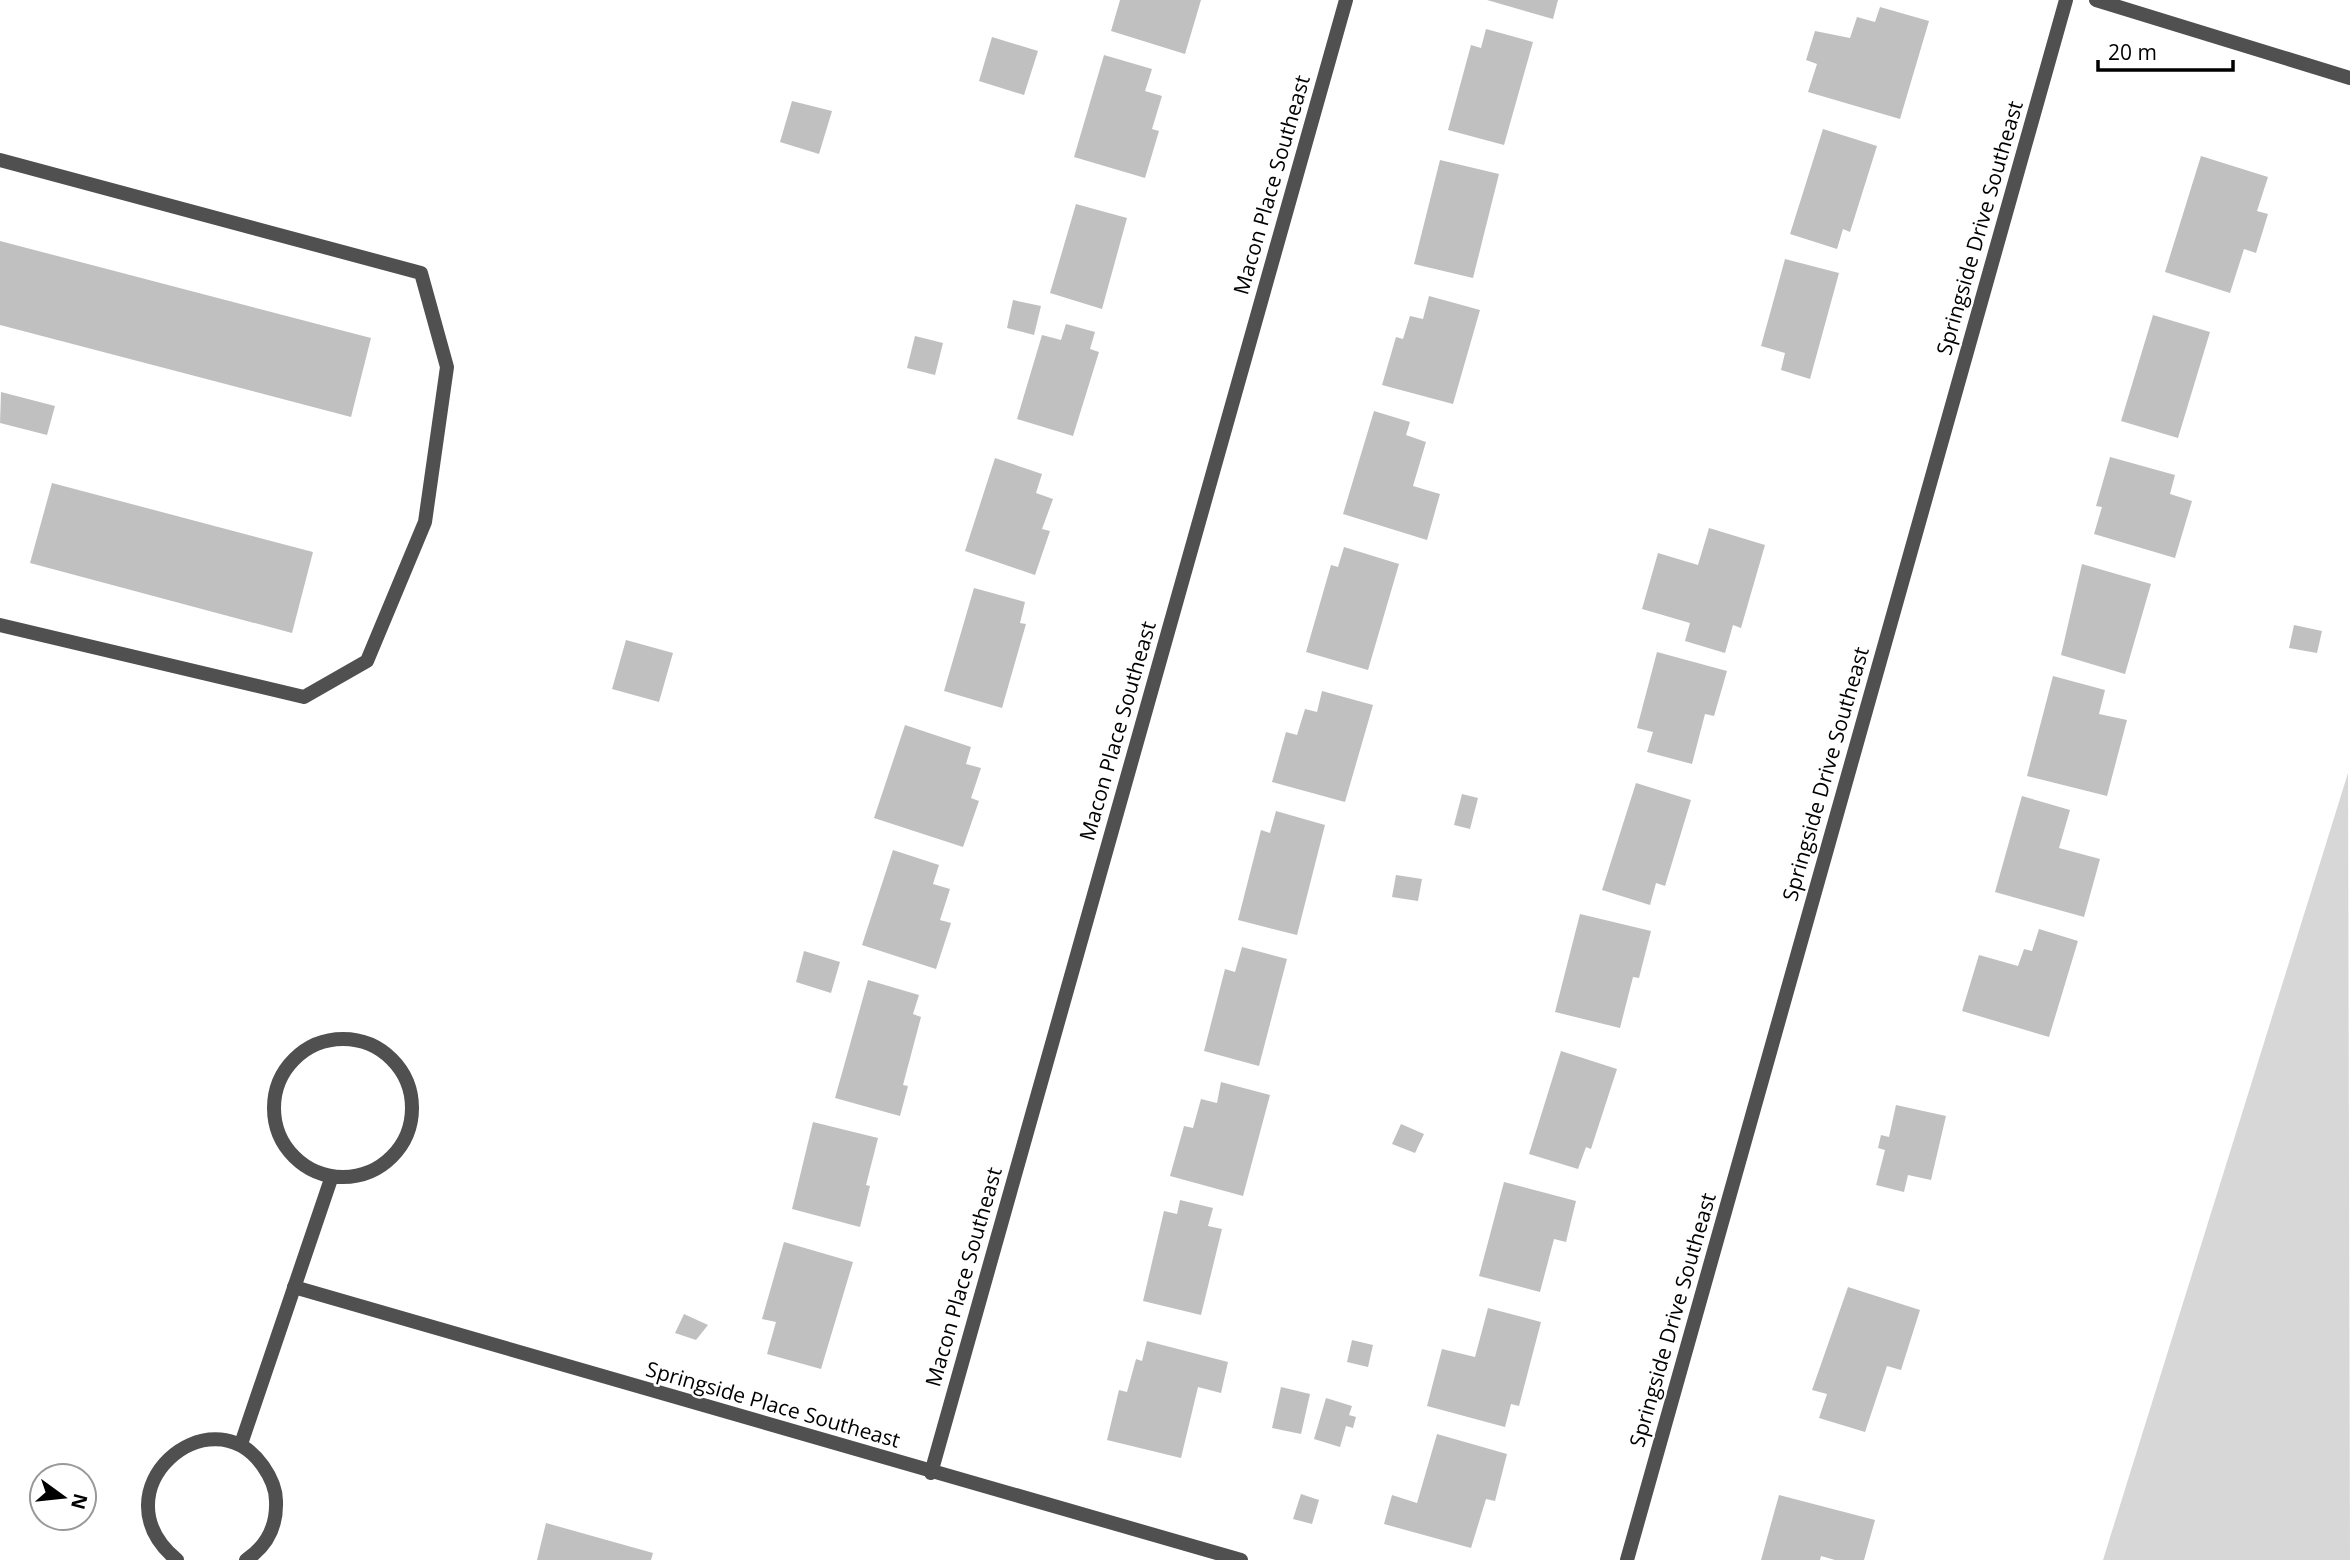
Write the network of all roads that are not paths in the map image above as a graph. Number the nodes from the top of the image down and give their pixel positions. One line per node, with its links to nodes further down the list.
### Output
1 (1346, 0): 10 (street, Macon Place Southeast)
2 (2066, 0): 14 (street, Springside Drive Southeast)
3 (2096, 0): 4 (street)
4 (2350, 78)
5 (0, 160): 6 (street)
6 (0, 625)
7 (332, 1176): 7 (street); 8 (street)
8 (294, 1287): 9 (street); 10 (street, Springside Place Southeast)
9 (241, 1444): 11 (street); 12 (street)
10 (931, 1473): 13 (street, Springside Place Southeast)
11 (177, 1560)
12 (246, 1560)
13 (1241, 1560)
14 (1627, 1560)

